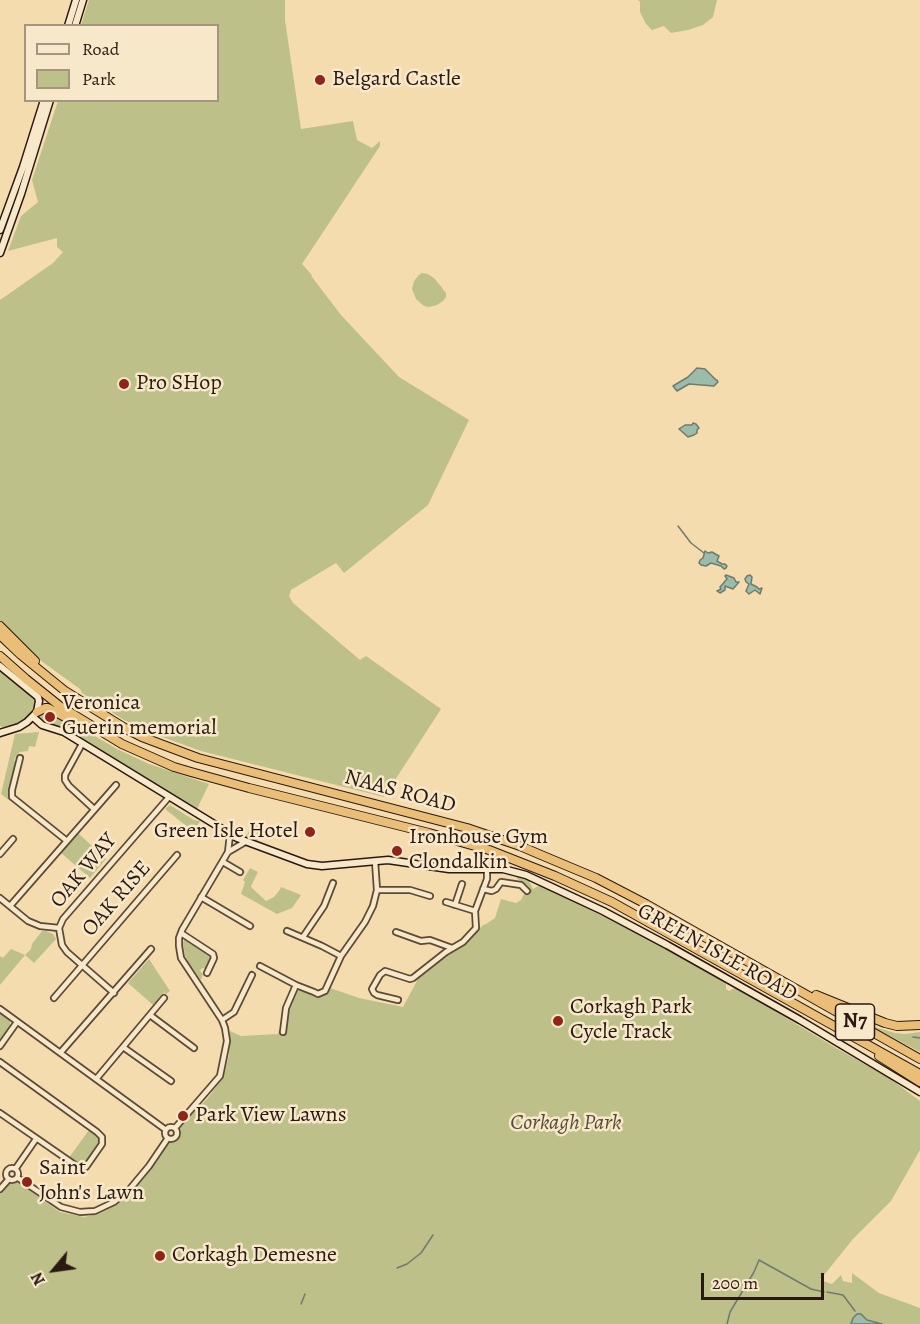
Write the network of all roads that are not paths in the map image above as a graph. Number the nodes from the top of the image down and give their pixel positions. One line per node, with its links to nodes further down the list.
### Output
1 (76, 0): 3 (street)
2 (83, 0): 4 (street)
3 (69, 24)
4 (76, 24)
5 (43, 102): 7 (street)
6 (49, 102): 8 (street)
7 (0, 230)
8 (0, 253)
9 (0, 626): 13 (highway)
10 (0, 635): 13 (highway, NAAS ROAD / N7)
11 (0, 656): 14 (highway, NAAS ROAD / N7)
12 (0, 664): 14 (highway); 15 (street)
13 (65, 691): 60 (highway, NAAS ROAD / N7)
14 (59, 705): 18 (highway, NAAS ROAD / N7)
15 (35, 714): 16 (street); 17 (street); 18 (highway)
16 (0, 733)
17 (82, 744): 21 (street); 22 (street)
18 (122, 744): 66 (highway, NAAS ROAD / N7)
19 (20, 758): 25 (street)
20 (116, 785): 22 (street)
21 (169, 797): 23 (street); 47 (street, OAK WAY)
22 (94, 808): 25 (street)
23 (230, 834): 26 (street); 27 (street)
24 (13, 839): 28 (street)
25 (67, 841): 44 (street)
26 (245, 842): 27 (street); 31 (street, GREEN ISLE ROAD)
27 (228, 852): 30 (street)
28 (0, 854)
29 (177, 855): 55 (street, OAK RISE)
30 (223, 861): 33 (street); 40 (street)
31 (375, 861): 32 (street, GREEN ISLE ROAD); 37 (street)
32 (488, 869): 36 (street); 82 (street, GREEN ISLE ROAD)
33 (240, 872)
34 (333, 883): 51 (street)
35 (462, 884): 43 (street)
36 (483, 888): 38 (street); 45 (street)
37 (377, 890): 39 (street); 54 (street)
38 (527, 891)
39 (430, 896)
40 (201, 897): 46 (street); 50 (street)
41 (0, 898): 44 (street)
42 (447, 902): 43 (street)
43 (455, 905): 45 (street)
44 (10, 906): 47 (street)
45 (475, 911): 52 (street)
46 (250, 926)
47 (59, 928): 55 (street, OAK WAY)
48 (287, 931): 51 (street)
49 (396, 932): 52 (street)
50 (181, 933): 57 (street); 69 (street)
51 (303, 937): 54 (street)
52 (452, 948): 64 (street)
53 (152, 949): 61 (street)
54 (341, 956): 59 (street)
55 (82, 966): 61 (street, OAK WAY); 62 (street, OAK RISE)
56 (260, 966): 59 (street)
57 (207, 973)
58 (252, 975): 69 (street)
59 (296, 985): 71 (street)
60 (789, 985): 70 (highway, N7); 76 (highway, NAAS ROAD / N7)
61 (114, 993): 75 (street)
62 (54, 998)
63 (164, 998): 67 (street)
64 (398, 1000)
65 (0, 1009): 68 (street)
66 (810, 1011): 78 (highway, NAAS ROAD / N7); 81 (highway, N7)
67 (150, 1014): 73 (street); 74 (street)
68 (17, 1022): 72 (street); 75 (street)
69 (223, 1022): 84 (street)
70 (920, 1024)
71 (283, 1032)
72 (0, 1046)
73 (123, 1047): 79 (street); 80 (street)
74 (194, 1048)
75 (61, 1052): 79 (street)
76 (920, 1059)
77 (0, 1062): 87 (street)
78 (920, 1074)
79 (97, 1078): 85 (street)
80 (171, 1081)
81 (920, 1082)
82 (920, 1092)
83 (0, 1113): 87 (street)
84 (175, 1128): 85 (street); 86 (street)
85 (166, 1130): 86 (street)
86 (168, 1138): 89 (street)
87 (36, 1139): 88 (street)
88 (16, 1168): 89 (street); 90 (street)
89 (18, 1178): 90 (street)
90 (9, 1179): 91 (street)
91 (0, 1189)

